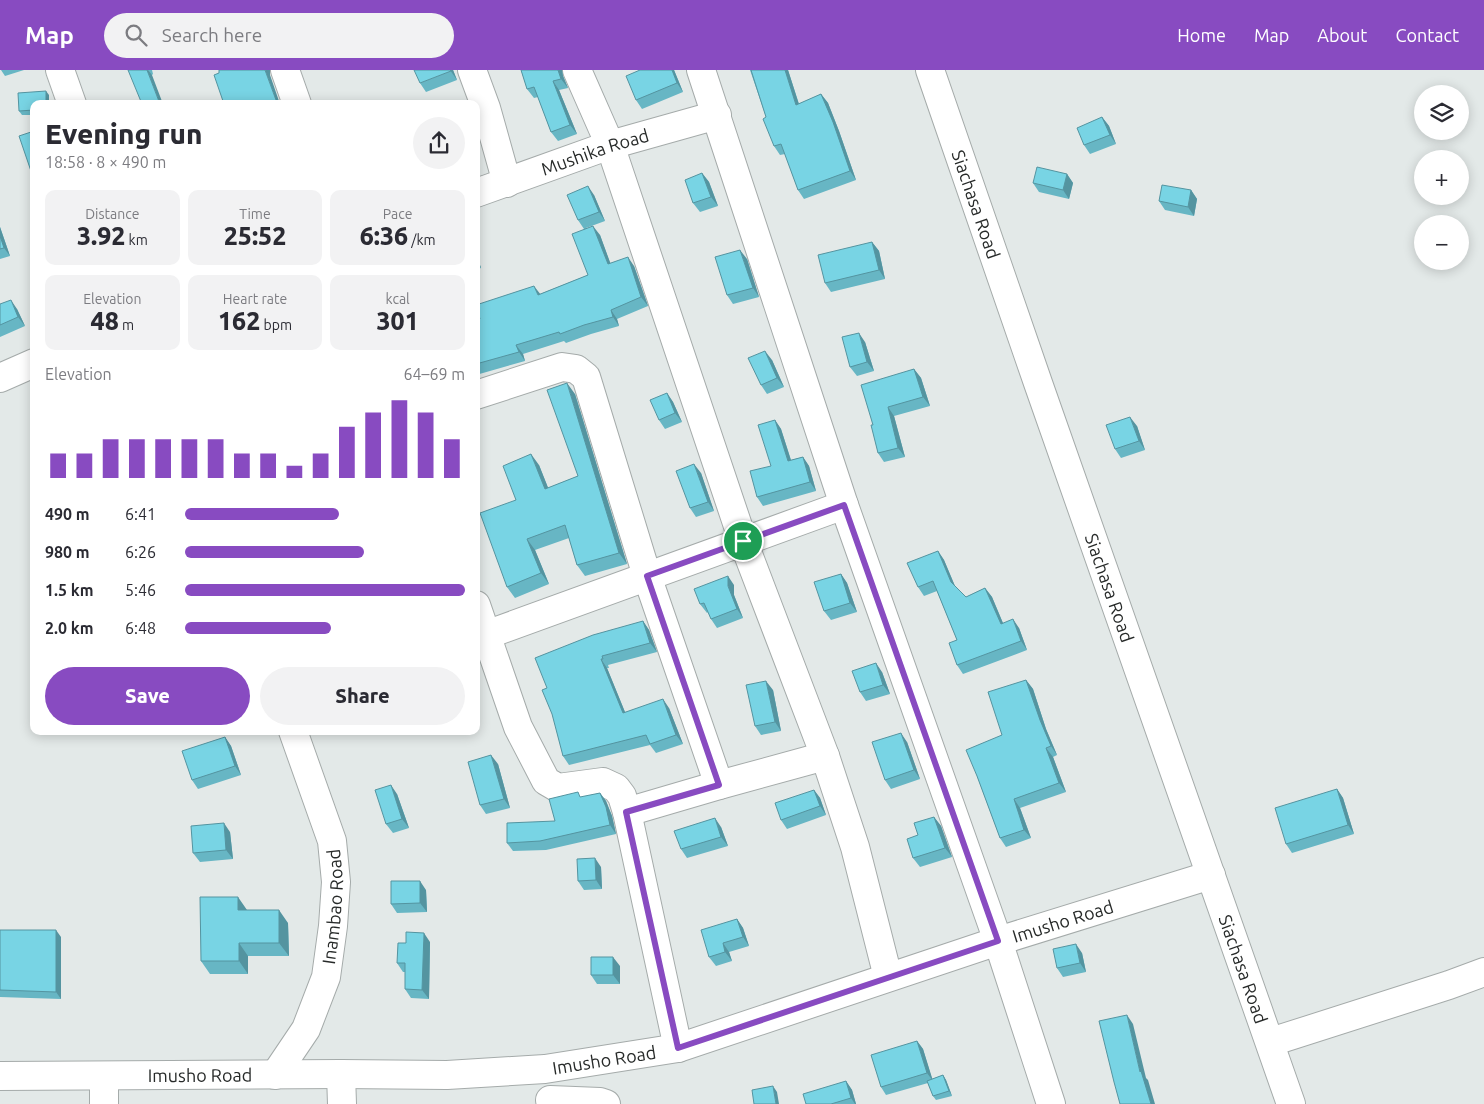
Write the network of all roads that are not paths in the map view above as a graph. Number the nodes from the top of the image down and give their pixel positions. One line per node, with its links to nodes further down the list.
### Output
1 (60, 70): 7 (street)
2 (285, 70): 8 (street)
3 (472, 70): 11 (street)
4 (577, 70): 10 (street)
5 (701, 70): 9 (street)
6 (930, 70): 25 (street, Siachasa Road)
7 (71, 100)
8 (296, 100)
9 (717, 115): 10 (street, Mushika Road); 16 (street)
10 (610, 145): 11 (street, Mushika Road); 17 (street)
11 (507, 183): 12 (street, Mushika Road)
12 (480, 192)
13 (30, 365): 14 (street)
14 (0, 378)
15 (480, 394): 18 (street)
16 (844, 505): 17 (street); 26 (street)
17 (743, 541): 18 (street); 22 (street)
18 (647, 576): 20 (street); 23 (street)
19 (480, 617): 20 (street)
20 (486, 635): 24 (street)
21 (294, 735): 33 (street, Inambao Road)
22 (825, 756): 23 (street); 28 (street)
23 (719, 785): 24 (street)
24 (626, 812): 30 (street)
25 (1211, 875): 26 (street, Imusho Road); 29 (street, Siachasa Road)
26 (998, 941): 28 (street, Imusho Road); 40 (street)
27 (1484, 972): 29 (street)
28 (888, 977): 30 (street, Imusho Road)
29 (1271, 1042): 41 (street, Siachasa Road)
30 (678, 1048): 31 (street, Imusho Road)
31 (545, 1069): 32 (street, Imusho Road); 36 (street)
32 (341, 1074): 33 (street, Imusho Road); 38 (street)
33 (275, 1075): 35 (street, Imusho Road)
34 (0, 1076): 35 (street, Imusho Road)
35 (104, 1076): 37 (street)
36 (550, 1102): 39 (street)
37 (104, 1104)
38 (342, 1104)
39 (606, 1104)
40 (1051, 1104)
41 (1292, 1104)

